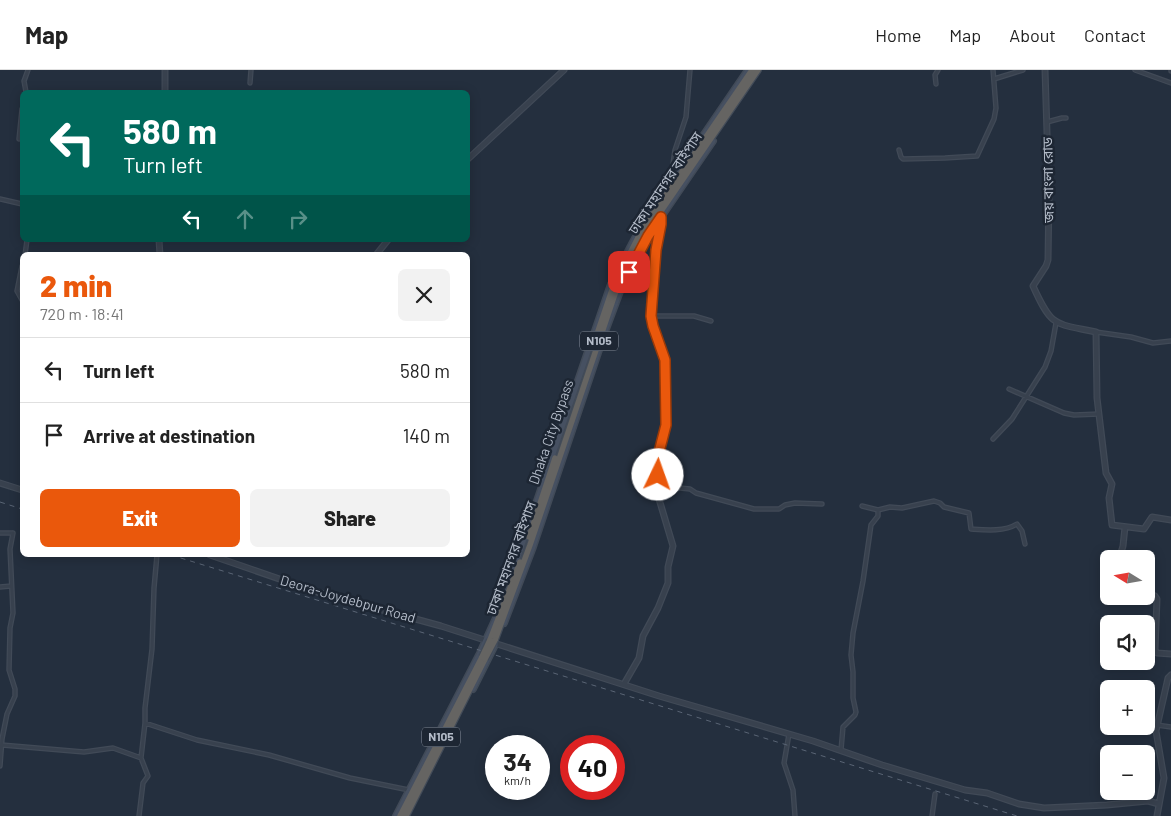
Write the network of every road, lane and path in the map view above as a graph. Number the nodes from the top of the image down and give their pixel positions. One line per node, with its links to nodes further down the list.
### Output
1 (28, 70): 18 (street)
2 (164, 70): 19 (street)
3 (251, 70): 15 (street)
4 (564, 70): 25 (street)
5 (690, 70): 26 (street)
6 (748, 70): 26 (main road)
7 (752, 70): 59 (highway, Dhaka City Bypass / N105)
8 (759, 70): 29 (main road); 59 (highway, ঢাকা মহানগর বাইপাস / N105)
9 (938, 70): 16 (street)
10 (993, 70): 14 (street)
11 (1023, 70): 14 (street)
12 (1044, 70): 21 (street, জয় বাংলা রোড)
13 (1135, 70): 17 (street)
14 (994, 79): 24 (street)
15 (250, 83)
16 (936, 84)
17 (1171, 84)
18 (26, 90)
19 (165, 90)
20 (1066, 118): 21 (street)
21 (1047, 122): 36 (street, জয় বাংলা রোড)
22 (20, 129): 23 (street)
23 (19, 139)
24 (899, 150)
25 (470, 157)
26 (670, 184): 59 (main road)
27 (0, 200): 28 (street)
28 (20, 204)
29 (661, 217): 34 (street); 59 (main road)
30 (386, 242): 31 (street)
31 (378, 252)
32 (20, 276): 33 (street)
33 (20, 296)
34 (651, 316): 35 (street); 44 (street)
35 (711, 321)
36 (1056, 323): 37 (street); 40 (street)
37 (1096, 332): 38 (street); 41 (street)
38 (1171, 341)
39 (1009, 389): 40 (street)
40 (1026, 396): 41 (street); 42 (street)
41 (1100, 414): 50 (street)
42 (993, 439)
43 (0, 483): 45 (street)
44 (658, 486): 46 (street); 63 (street)
45 (20, 489)
46 (822, 504)
47 (862, 506): 48 (street)
48 (878, 510): 52 (street); 70 (street)
49 (1171, 520): 50 (street)
50 (1125, 527): 53 (street)
51 (0, 533): 56 (street)
52 (1025, 544)
53 (1122, 550)
54 (157, 557): 64 (street)
55 (216, 557): 59 (street, Deora-Joydebpur Road)
56 (11, 586): 57 (street); 68 (street)
57 (0, 587)
58 (1155, 596): 60 (street)
59 (492, 641): 61 (highway, ঢাকা মহানগর বাইপাস / N105, bridge); 63 (street, Deora-Joydebpur Road); 73 (main road); 78 (main road)
60 (1171, 654)
61 (484, 658): 77 (highway, N105); 78 (highway, ঢাকা মহানগর বাইপাস / N105)
62 (1171, 674): 65 (street)
63 (624, 684): 67 (street, Deora-Joydebpur Road)
64 (145, 723): 71 (street); 73 (street)
65 (1157, 725): 66 (street); 75 (street)
66 (1171, 726)
67 (789, 734): 70 (street, Deora-Joydebpur Road); 79 (street)
68 (1, 739): 69 (street)
69 (2, 745): 71 (street); 72 (street)
70 (841, 751): 75 (street, Deora-Joydebpur Road)
71 (141, 758): 76 (street)
72 (0, 766)
73 (409, 790): 77 (main road)
74 (935, 794): 80 (street)
75 (1159, 804): 81 (street)
76 (139, 816)
77 (398, 816)
78 (407, 816)
79 (795, 816)
80 (932, 816)
81 (1157, 816)

